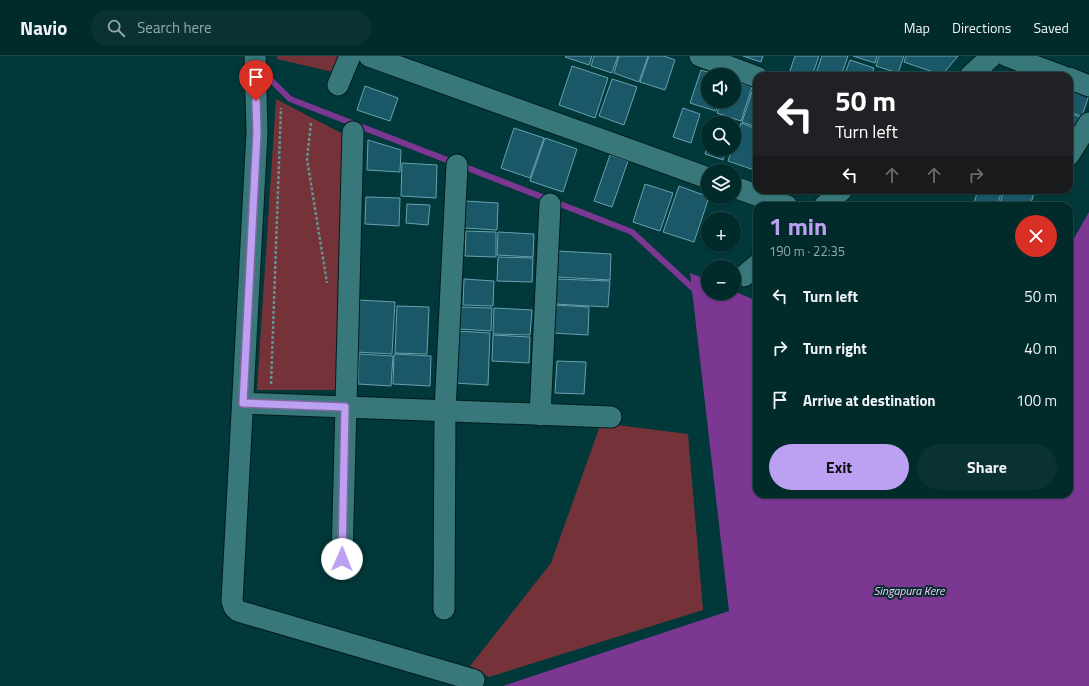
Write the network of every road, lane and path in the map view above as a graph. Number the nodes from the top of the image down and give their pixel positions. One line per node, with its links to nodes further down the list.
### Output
1 (255, 56): 29 (street)
2 (350, 56): 11 (street)
3 (369, 56): 19 (street)
4 (700, 56): 9 (street)
5 (992, 56): 7 (street)
6 (1007, 56): 8 (street)
7 (974, 72)
8 (1051, 72)
9 (753, 76)
10 (1073, 80): 12 (street)
11 (338, 85)
12 (1089, 86)
13 (281, 108): 28 (path)
14 (311, 123): 27 (path)
15 (1089, 123): 17 (street)
16 (353, 132): 30 (street)
17 (1073, 149)
18 (457, 165): 31 (street)
19 (701, 175)
20 (741, 190): 21 (street)
21 (753, 194)
22 (754, 194): 24 (street)
23 (838, 194): 25 (street)
24 (776, 202)
25 (828, 202)
26 (550, 204): 32 (street)
27 (328, 287)
28 (278, 384)
29 (243, 403): 30 (street); 36 (street)
30 (345, 407): 31 (street); 34 (street)
31 (445, 411): 32 (street); 35 (street)
32 (540, 415): 33 (street)
33 (610, 417)
34 (342, 559)
35 (444, 609)
36 (474, 680)

